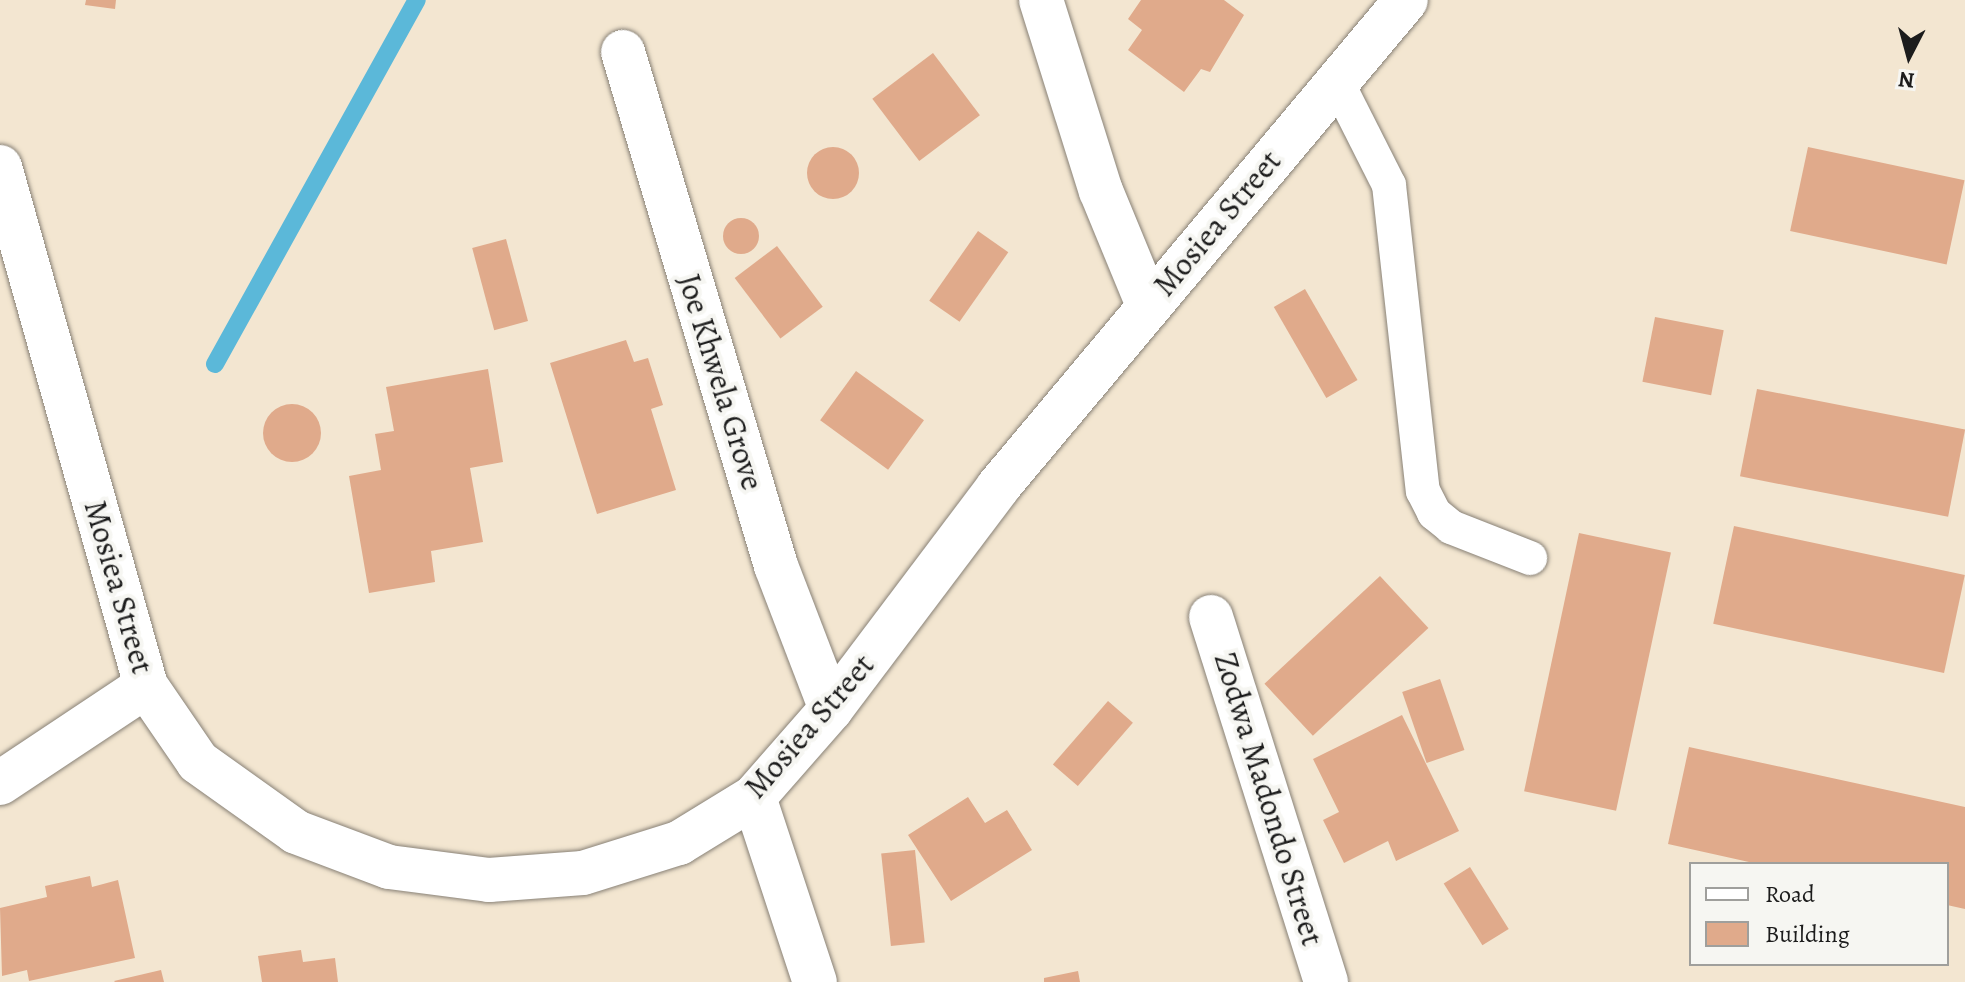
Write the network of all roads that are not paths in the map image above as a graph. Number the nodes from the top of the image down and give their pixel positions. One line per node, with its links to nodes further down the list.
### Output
1 (1041, 0): 6 (street)
2 (1406, 0): 4 (street, Mosiea Street)
3 (623, 52): 10 (street, Joe Khwela Grove)
4 (1337, 82): 6 (street, Mosiea Street); 7 (lane)
5 (0, 167): 9 (street, Mosiea Street)
6 (1148, 305): 10 (street, Mosiea Street)
7 (1530, 558)
8 (1211, 617): 14 (street, Zodwa Madondo Street)
9 (146, 686): 11 (street); 12 (street, Mosiea Street)
10 (831, 709): 12 (street, Mosiea Street)
11 (0, 783)
12 (754, 797): 13 (street)
13 (815, 982)
14 (1326, 982)

